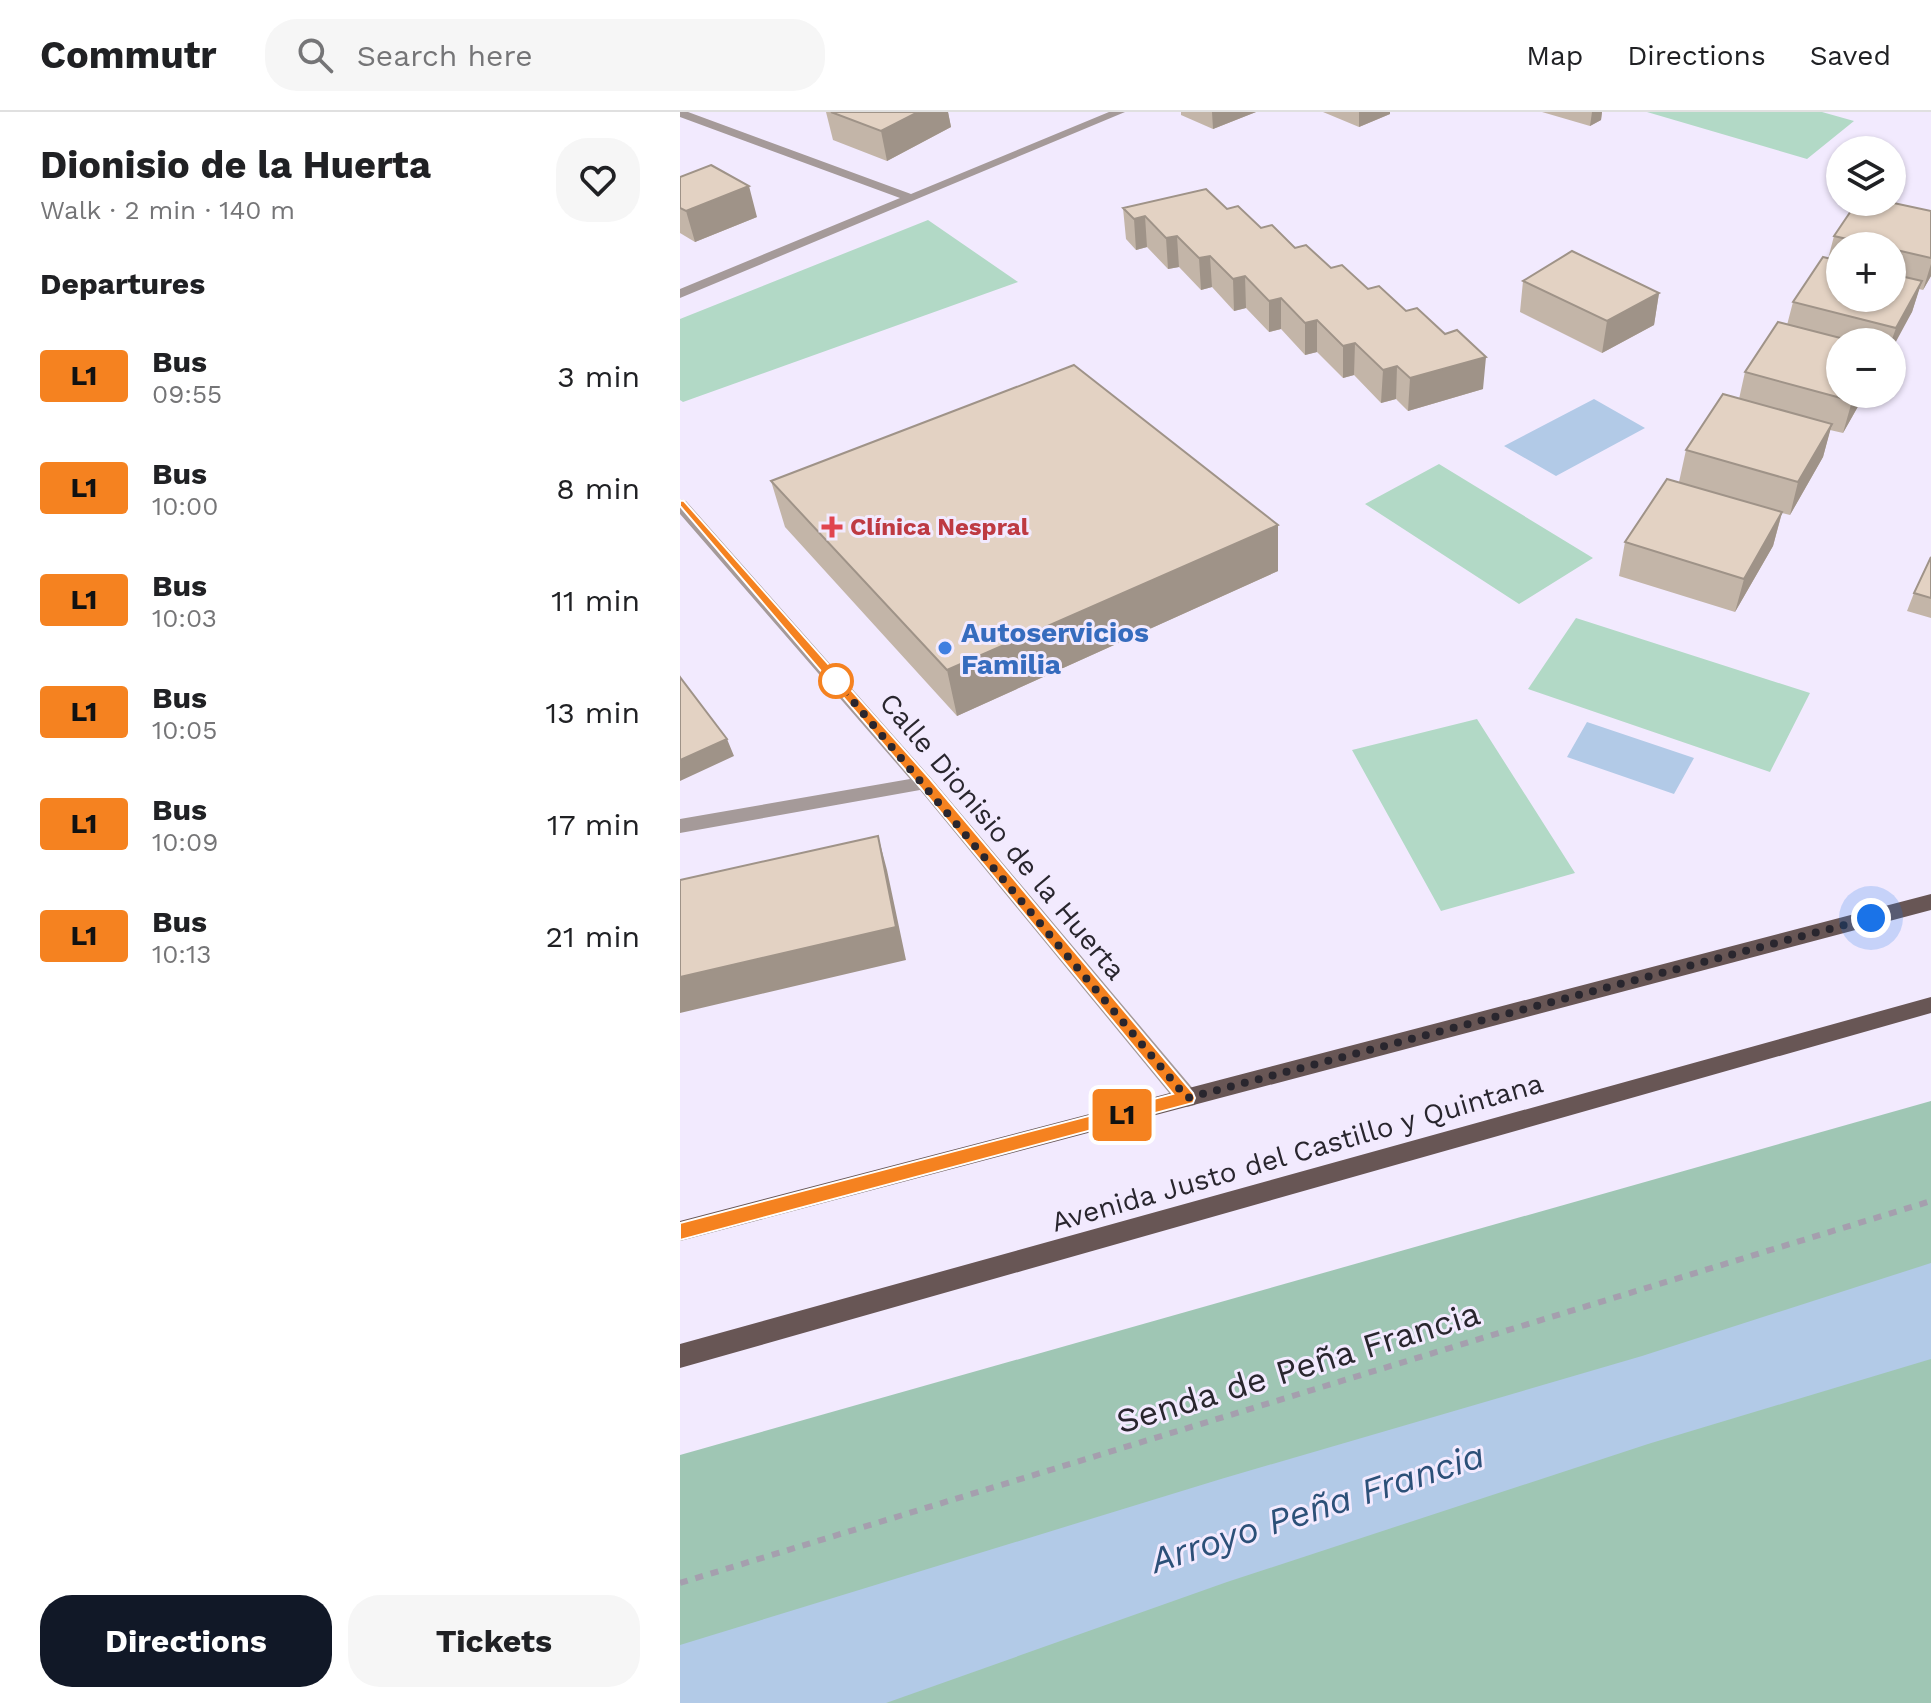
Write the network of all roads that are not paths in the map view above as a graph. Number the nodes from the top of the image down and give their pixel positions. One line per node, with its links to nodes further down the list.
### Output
1 (1119, 112): 3 (street)
2 (680, 113): 3 (street)
3 (910, 198): 4 (street)
4 (680, 294)
5 (680, 504): 6 (street, Calle Dionisio de la Huerta)
6 (924, 783): 7 (street); 10 (street, Calle Dionisio de la Huerta)
7 (680, 826)
8 (1931, 902): 10 (main road)
9 (1931, 1005): 12 (main road, Avenida Justo del Castillo y Quintana)
10 (1187, 1098): 11 (main road)
11 (680, 1231)
12 (680, 1356)

